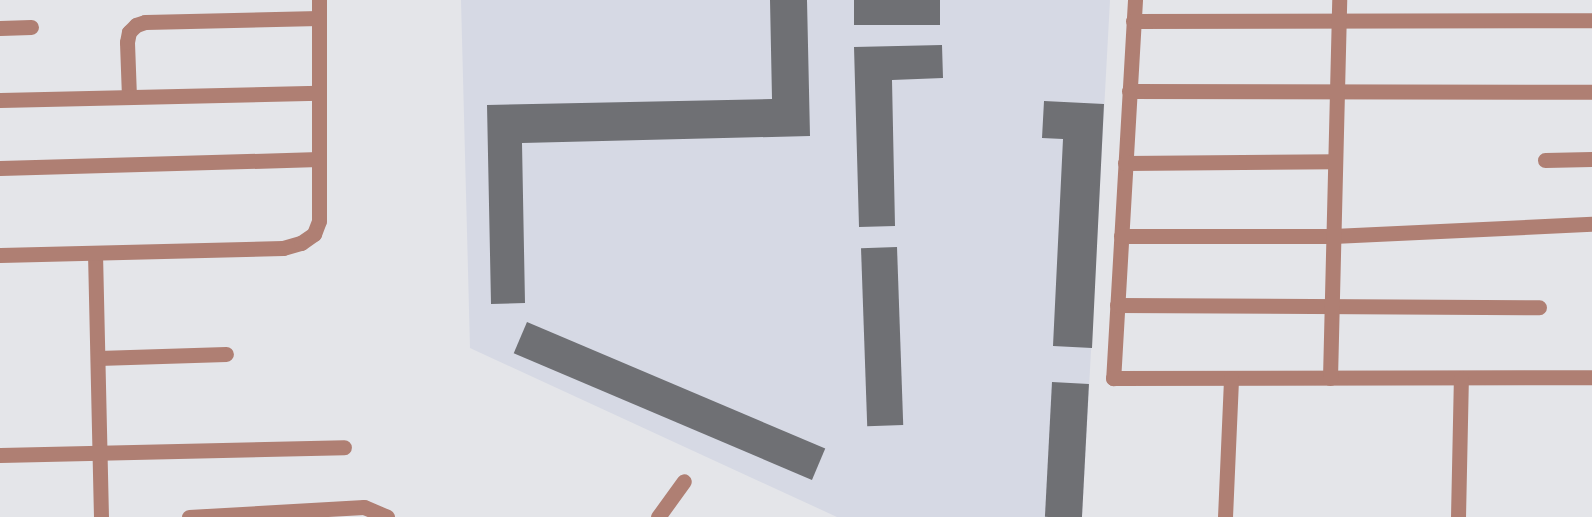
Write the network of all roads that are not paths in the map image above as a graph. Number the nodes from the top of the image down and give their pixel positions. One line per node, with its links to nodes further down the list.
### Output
1 (320, 0): 4 (street)
2 (1135, 0): 6 (street)
3 (1339, 0): 7 (street)
4 (320, 18): 13 (street); 14 (street)
5 (1592, 20): 7 (street)
6 (1133, 21): 7 (street); 10 (street)
7 (1339, 21): 11 (street)
8 (31, 27): 9 (street)
9 (0, 28)
10 (1130, 91): 11 (street); 20 (street)
11 (1337, 91): 12 (street); 19 (street)
12 (1592, 92)
13 (319, 93): 14 (street); 16 (street)
14 (129, 97): 15 (street)
15 (0, 100)
16 (319, 159): 21 (street); 25 (street)
17 (1592, 159): 18 (street)
18 (1545, 160)
19 (1335, 161): 20 (street); 24 (street)
20 (1125, 163): 23 (street)
21 (0, 168)
22 (1592, 224): 24 (street)
23 (1121, 236): 24 (street); 28 (street)
24 (1333, 236): 27 (street)
25 (95, 254): 26 (street); 31 (street)
26 (0, 255)
27 (1331, 304): 28 (street); 29 (street); 34 (street)
28 (1117, 305): 33 (street)
29 (1539, 307)
30 (226, 354): 31 (street)
31 (98, 358): 37 (street)
32 (1592, 377): 35 (street)
33 (1230, 378): 34 (street); 45 (street)
34 (1330, 378): 35 (street)
35 (1461, 378): 46 (street)
36 (344, 447): 37 (street)
37 (102, 453): 38 (street); 41 (street)
38 (0, 455)
39 (684, 481): 44 (street)
40 (362, 512): 42 (street); 43 (street)
41 (101, 517)
42 (189, 517)
43 (387, 517)
44 (658, 517)
45 (1225, 517)
46 (1458, 517)

